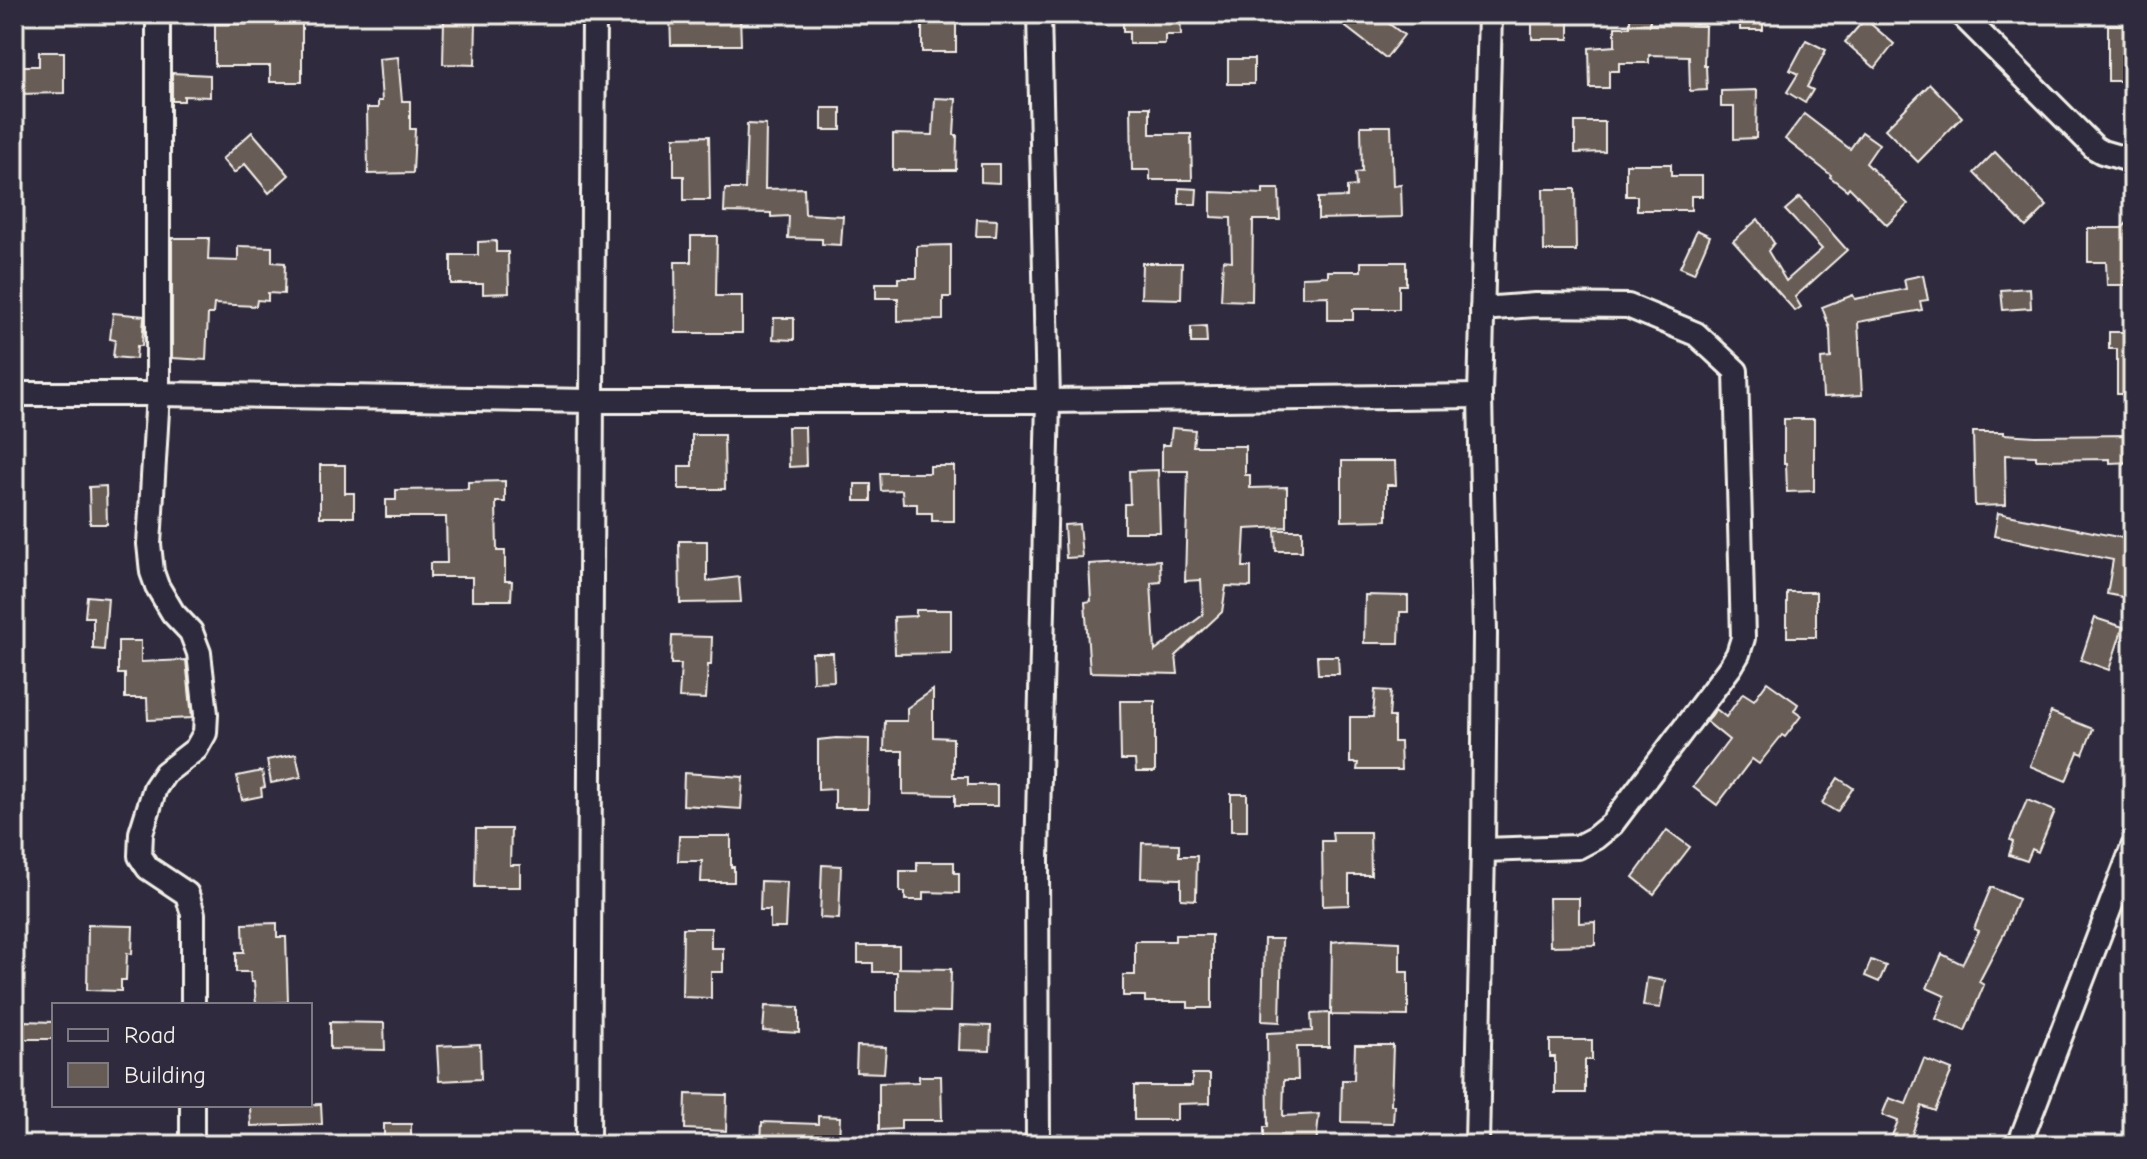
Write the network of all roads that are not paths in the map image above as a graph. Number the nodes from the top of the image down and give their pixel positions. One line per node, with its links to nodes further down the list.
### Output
1 (158, 14): 9 (street)
2 (594, 14): 11 (street)
3 (1039, 14): 12 (street)
4 (1490, 14): 7 (street)
5 (1961, 14): 6 (street)
6 (2133, 161)
7 (1482, 309): 10 (street); 14 (street)
8 (14, 394): 9 (street)
9 (158, 394): 11 (street); 15 (street)
10 (1480, 396): 12 (street); 14 (street)
11 (592, 401): 12 (street); 18 (street)
12 (1048, 401): 19 (street)
13 (2133, 847): 21 (street)
14 (1483, 850): 20 (street)
15 (193, 1003)
16 (192, 1107): 17 (street)
17 (192, 1145)
18 (588, 1145)
19 (1038, 1145)
20 (1477, 1145)
21 (2019, 1145)

